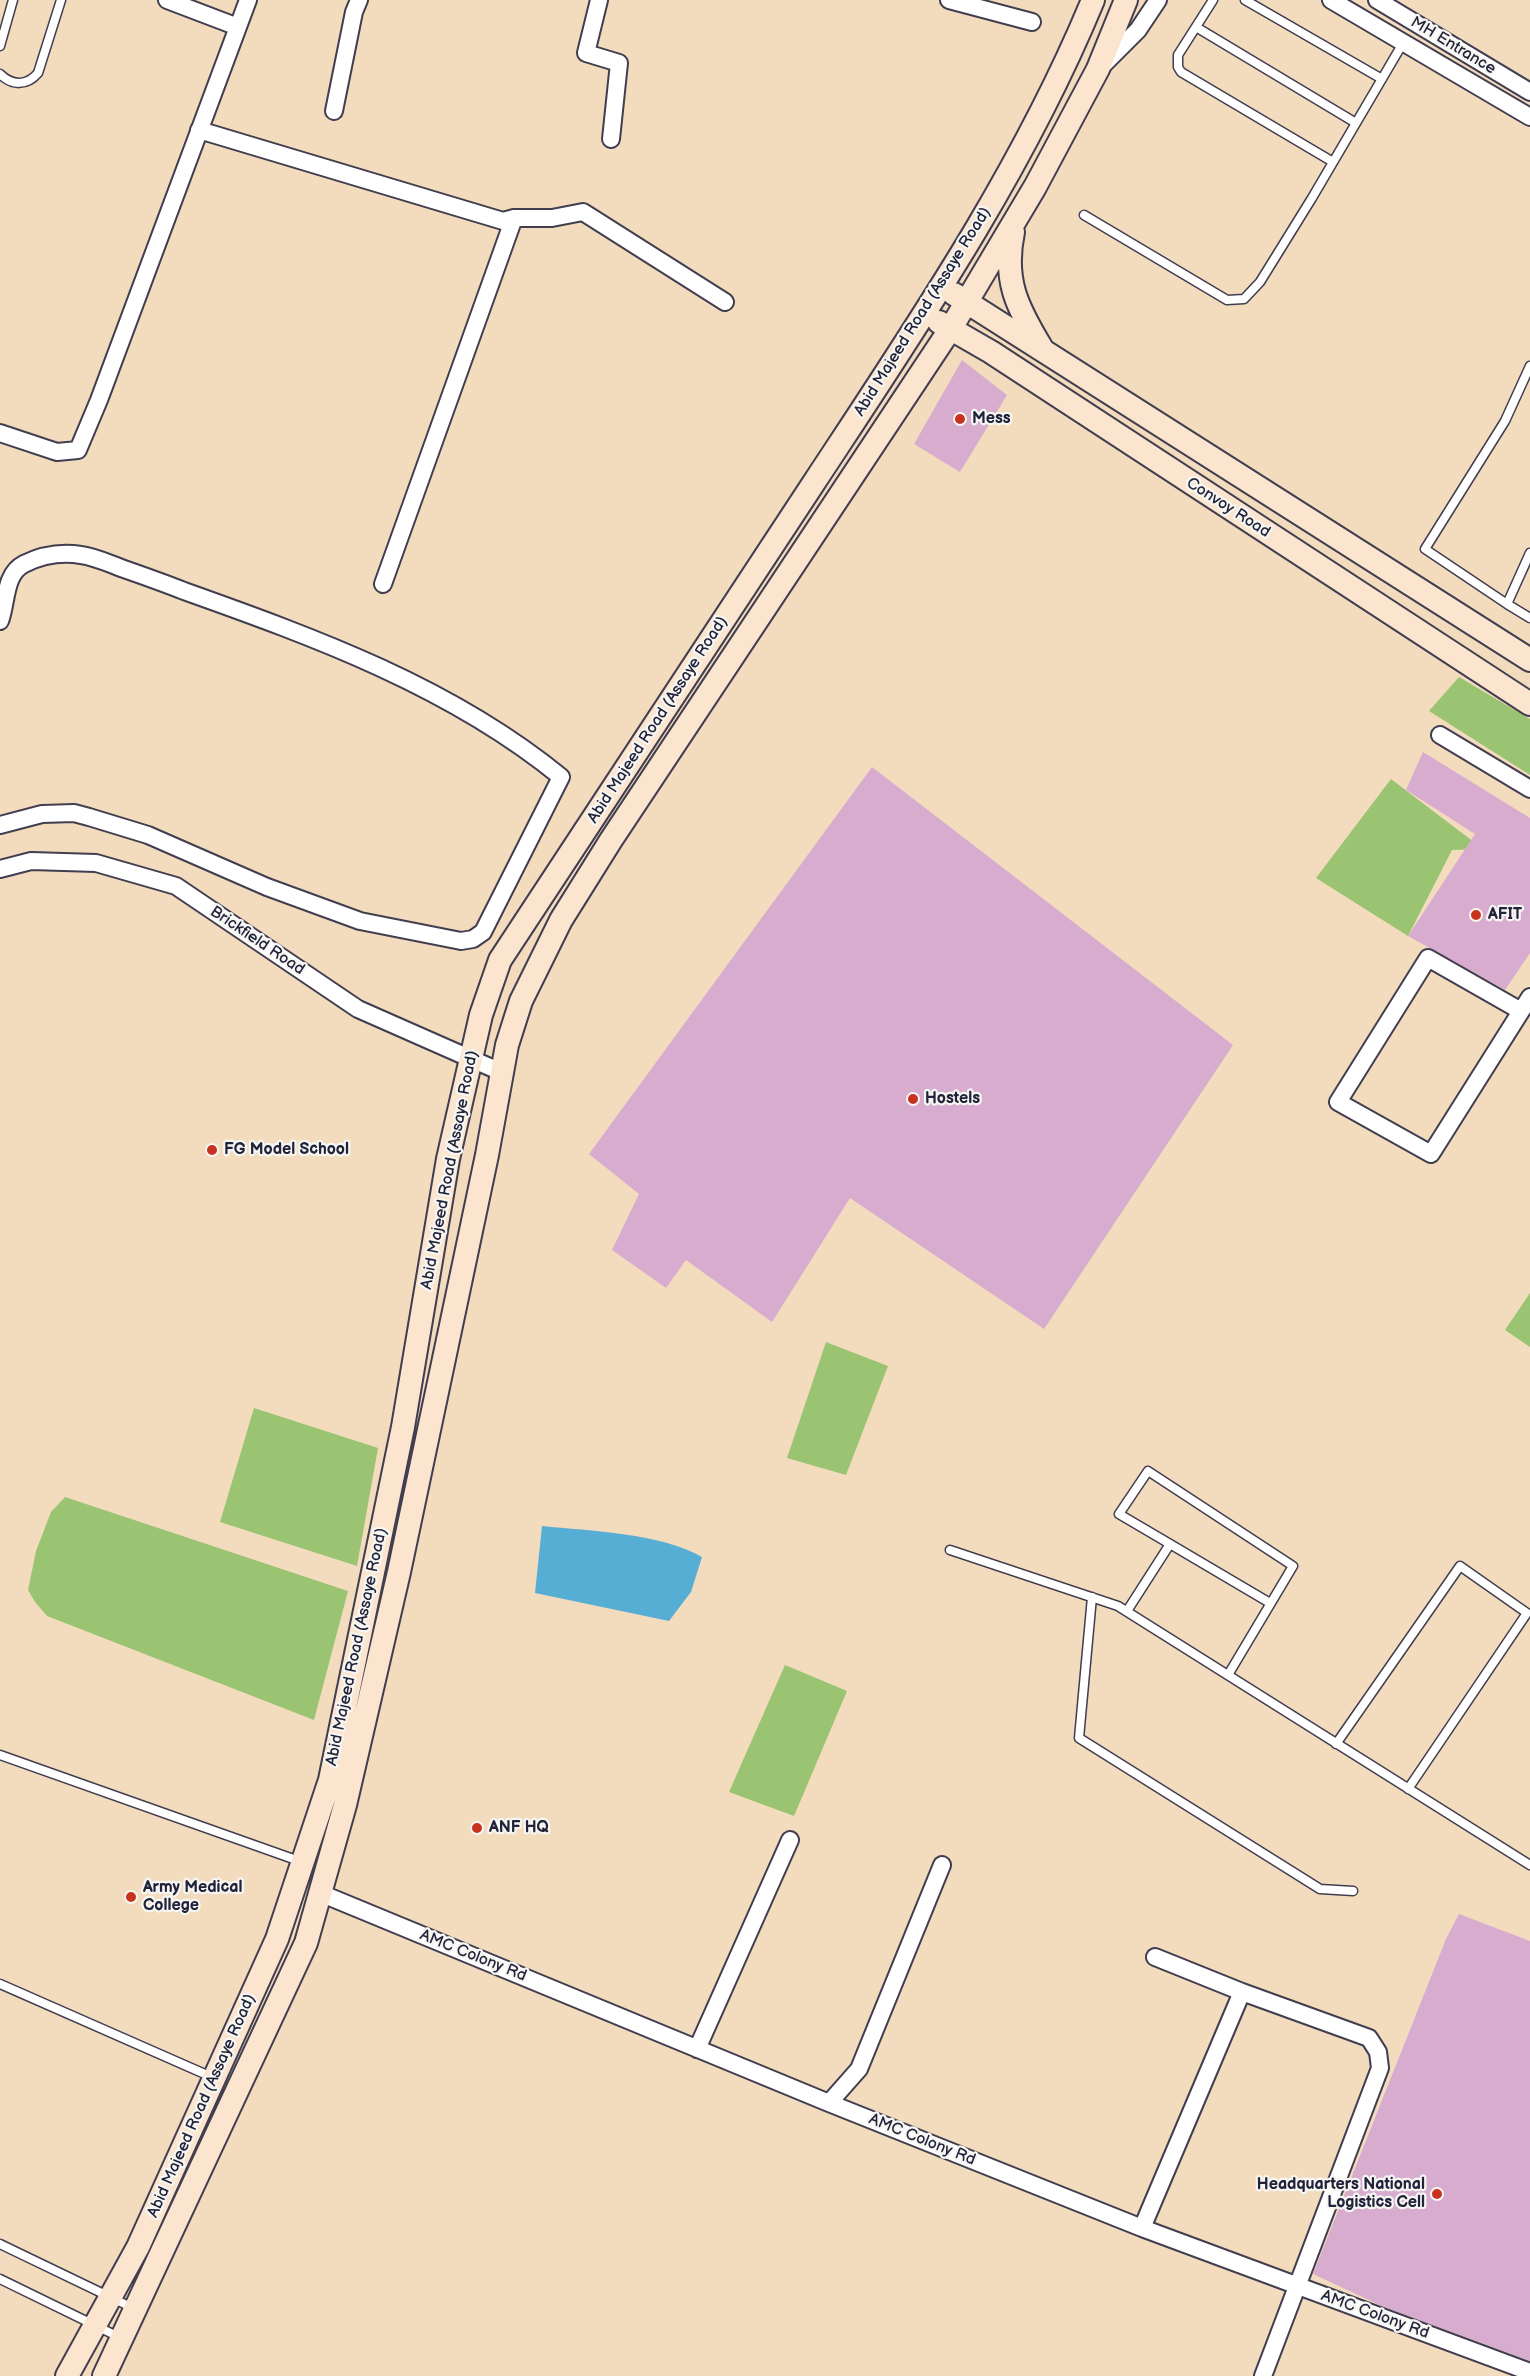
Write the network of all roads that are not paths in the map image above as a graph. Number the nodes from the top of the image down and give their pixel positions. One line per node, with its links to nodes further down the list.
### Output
1 (13, 0): 19 (lane)
2 (61, 0): 21 (lane)
3 (166, 0): 16 (street)
4 (248, 0): 16 (street)
5 (359, 0): 24 (street)
6 (599, 0): 28 (street)
7 (949, 0): 15 (street)
8 (1093, 0): 33 (main road, Abid Majeed Road (Assaye Road))
9 (1126, 0): 20 (main road, Abid Majeed Road (Assaye Road))
10 (1158, 0): 20 (street)
11 (1213, 0): 17 (lane)
12 (1245, 0): 22 (lane)
13 (1331, 0): 18 (street)
14 (1377, 0): 23 (street, MH Entrance)
15 (1032, 22)
16 (238, 27): 27 (street)
17 (1196, 27): 26 (lane); 29 (lane)
18 (1403, 43): 22 (lane); 25 (street)
19 (0, 46)
20 (1098, 69): 32 (main road, Abid Majeed Road (Assaye Road))
21 (0, 74)
22 (1382, 79): 26 (lane)
23 (1530, 92)
24 (334, 111)
25 (1530, 117)
26 (1356, 123): 29 (lane)
27 (199, 130): 31 (street); 40 (street)
28 (610, 139)
29 (1333, 162): 30 (lane)
30 (1084, 215)
31 (514, 218): 34 (street); 42 (street)
32 (1016, 219): 35 (main road, Abid Majeed Road (Assaye Road)); 38 (main road)
33 (942, 287): 35 (main road, Convoy Road); 36 (main road, Abid Majeed Road (Assaye Road))
34 (725, 302)
35 (967, 302): 37 (main road, Abid Majeed Road (Assaye Road)); 38 (main road, Convoy Road)
36 (925, 314): 37 (main road, Convoy Road); 53 (main road, Abid Majeed Road (Assaye Road))
37 (951, 328): 47 (main road, Convoy Road); 54 (main road, Abid Majeed Road (Assaye Road))
38 (1042, 350): 46 (main road, Convoy Road)
39 (1530, 366): 43 (lane)
40 (0, 434)
41 (1530, 553): 43 (lane)
42 (382, 584)
43 (1507, 604): 44 (lane)
44 (1530, 618)
45 (0, 621): 50 (street)
46 (1530, 660)
47 (1530, 704)
48 (1440, 735): 49 (street)
49 (1530, 789)
50 (0, 825)
51 (0, 869): 53 (street, Brickfield Road)
52 (1526, 1004): 52 (street)
53 (471, 1058): 54 (street, Brickfield Road); 65 (main road, Abid Majeed Road (Assaye Road))
54 (501, 1072): 69 (main road, Abid Majeed Road (Assaye Road))
55 (1170, 1544): 58 (lane); 58 (lane); 59 (lane)
56 (950, 1550): 57 (lane)
57 (1092, 1597): 59 (lane); 68 (lane)
58 (1270, 1604): 60 (lane)
59 (1127, 1611): 60 (lane)
60 (1228, 1675): 61 (lane)
61 (1336, 1744): 63 (lane); 63 (lane)
62 (0, 1755): 65 (lane)
63 (1408, 1789): 67 (lane)
64 (790, 1840): 73 (street)
65 (303, 1862): 74 (main road, Abid Majeed Road (Assaye Road))
66 (942, 1865): 75 (street)
67 (1530, 1865)
68 (1353, 1891)
69 (320, 1893): 73 (street, AMC Colony Rd); 81 (main road, Abid Majeed Road (Assaye Road))
70 (1155, 1957): 72 (street)
71 (0, 1984): 74 (lane)
72 (1242, 1992): 76 (street); 79 (street)
73 (698, 2049): 75 (street, AMC Colony Rd)
74 (214, 2078): 80 (main road, Abid Majeed Road (Assaye Road))
75 (829, 2103): 76 (street, AMC Colony Rd)
76 (1142, 2228): 79 (street, AMC Colony Rd)
77 (0, 2244): 80 (lane)
78 (0, 2279): 82 (lane)
79 (1297, 2287): 84 (street, AMC Colony Rd); 87 (street)
80 (111, 2297): 81 (lane); 82 (main road, Abid Majeed Road (Assaye Road))
81 (135, 2309): 83 (main road, Abid Majeed Road (Assaye Road))
82 (94, 2325): 83 (lane); 85 (main road, Abid Majeed Road (Assaye Road))
83 (122, 2339): 86 (main road, Abid Majeed Road (Assaye Road))
84 (1530, 2372)
85 (67, 2376)
86 (104, 2376)
87 (1263, 2376)

